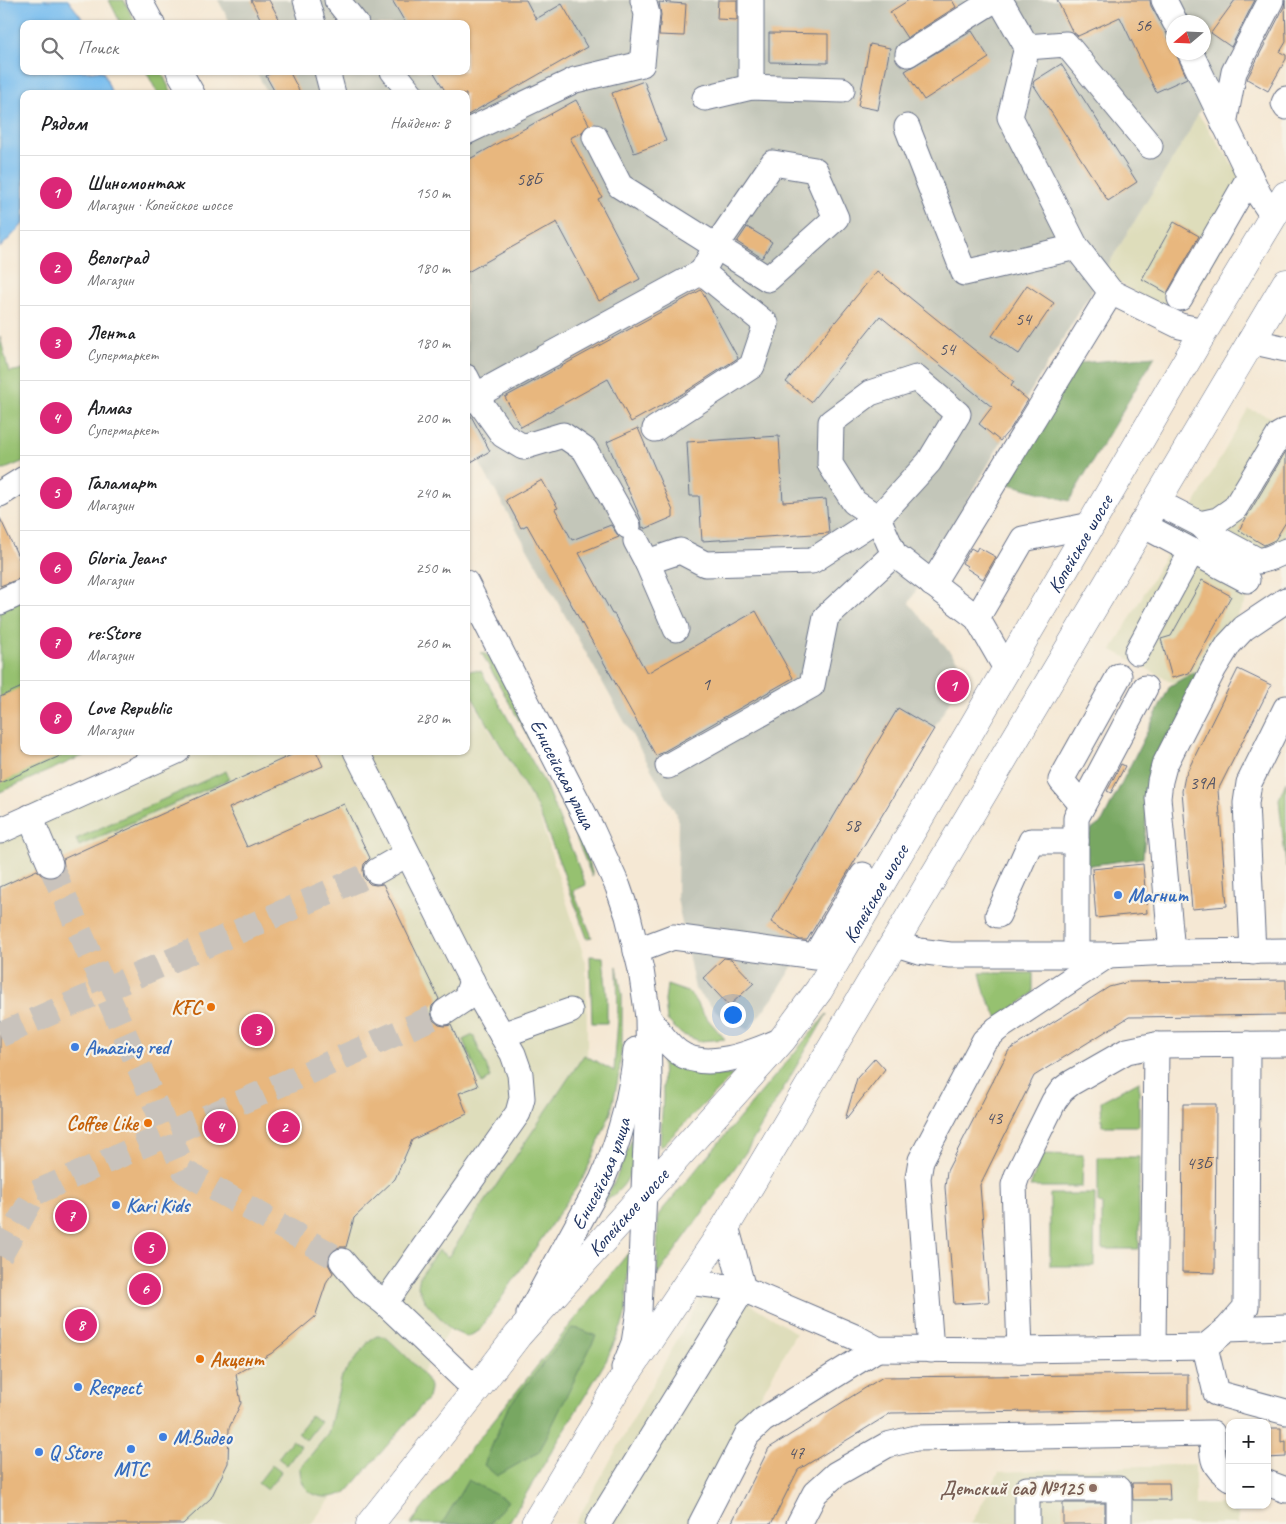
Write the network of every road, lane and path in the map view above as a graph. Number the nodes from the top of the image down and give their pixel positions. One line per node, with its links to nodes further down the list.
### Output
1 (139, 0): 11 (street)
2 (306, 0): 12 (street)
3 (337, 0): 13 (street)
4 (643, 0): 30 (street)
5 (751, 0): 20 (street)
6 (994, 0): 15 (street)
7 (1000, 0): 14 (street)
8 (1164, 0): 10 (street)
9 (1271, 0): 28 (street)
10 (1172, 15)
11 (150, 20)
12 (312, 20)
13 (353, 20)
14 (1027, 48): 32 (street); 36 (street)
15 (908, 54)
16 (1194, 60): 28 (street)
17 (181, 75): 21 (street)
18 (328, 75): 22 (street)
19 (396, 75): 23 (street)
20 (751, 87): 24 (street); 25 (street)
21 (190, 90)
22 (332, 90)
23 (408, 90)
24 (842, 90)
25 (705, 98)
26 (1286, 99): 27 (street)
27 (1286, 107)
28 (1224, 124): 33 (street)
29 (907, 127): 36 (street)
30 (470, 130)
31 (595, 138): 35 (street)
32 (1150, 146)
33 (1250, 176): 34 (street); 40 (street)
34 (1280, 205): 41 (main road, Копейское шоссе)
35 (716, 246): 35 (street); 37 (street)
36 (1076, 247): 39 (street)
37 (702, 272): 44 (street); 45 (street)
38 (1286, 283): 42 (main road, Копейское шоссе)
39 (1111, 292): 41 (street); 60 (street)
40 (1180, 298)
41 (1204, 331): 42 (main road); 53 (main road, Копейское шоссе)
42 (1250, 341): 43 (street); 49 (main road, Копейское шоссе)
43 (1286, 349)
44 (470, 392): 55 (street)
45 (655, 429)
46 (1286, 431): 52 (street)
47 (20, 482): 48 (street)
48 (0, 494)
49 (1155, 501): 51 (main road, Копейское шоссе); 52 (street)
50 (878, 518): 50 (street); 55 (street); 57 (street)
51 (1142, 524): 56 (street); 85 (main road, Копейское шоссе)
52 (1200, 524): 58 (street)
53 (1091, 525): 66 (street); 69 (main road, Копейское шоссе)
54 (1286, 532): 58 (street)
55 (637, 543): 67 (street)
56 (1192, 551): 59 (street); 68 (street)
57 (894, 554): 60 (street); 75 (street)
58 (1278, 555)
59 (1247, 580)
60 (932, 584): 66 (street)
61 (20, 592): 64 (street)
62 (470, 600): 65 (street, Енисейская улица)
63 (1286, 600): 87 (street)
64 (0, 602)
65 (474, 617): 91 (street, Енисейская улица)
66 (977, 618): 69 (street)
67 (676, 628)
68 (1137, 652)
69 (1007, 670): 97 (main road, Копейское шоссе)
70 (1119, 676): 76 (street)
71 (1145, 688): 76 (street)
72 (1286, 708): 88 (street)
73 (164, 755): 77 (street)
74 (358, 755): 80 (street)
75 (668, 766)
76 (1082, 805): 79 (street)
77 (30, 817): 78 (street); 81 (street)
78 (0, 831)
79 (1076, 841): 84 (street); 89 (street)
80 (407, 854): 82 (street); 92 (street)
81 (50, 864)
82 (377, 872)
83 (863, 875): 91 (street)
84 (998, 915)
85 (893, 943): 89 (street); 102 (main road, Копейское шоссе)
86 (1286, 951): 88 (street)
87 (1172, 952): 88 (street); 90 (street)
88 (1253, 952)
89 (1076, 955): 90 (street)
90 (1108, 955): 113 (street)
91 (638, 961): 95 (street, Енисейская улица); 109 (street, Енисейская улица)
92 (472, 981): 94 (street); 96 (street)
93 (570, 1010): 96 (street)
94 (445, 1012)
95 (648, 1017): 97 (street); 101 (street, Енисейская улица)
96 (502, 1035): 106 (street)
97 (782, 1040): 101 (main road, Копейское шоссе)
98 (1247, 1044): 99 (street); 100 (street); 108 (street)
99 (1286, 1044)
100 (1156, 1045): 112 (street); 114 (street)
101 (644, 1196): 109 (main road, Копейское шоссе); 116 (street, Енисейская улица)
102 (726, 1226): 104 (main road, Копейское шоссе); 105 (street)
103 (342, 1262): 106 (street)
104 (688, 1282): 105 (street); 116 (main road, Копейское шоссе)
105 (743, 1289): 111 (street); 125 (street)
106 (384, 1304): 115 (street)
107 (1286, 1327): 108 (street)
108 (1226, 1329): 110 (street)
109 (518, 1335): 115 (main road, Копейское шоссе)
110 (1205, 1347): 112 (street); 117 (street)
111 (877, 1349): 113 (street); 126 (street)
112 (1153, 1349): 114 (street)
113 (931, 1350): 114 (street)
114 (1020, 1350)
115 (476, 1390): 123 (main road, Копейское шоссе)
116 (615, 1391): 124 (main road, Копейское шоссе)
117 (1216, 1393): 118 (street); 119 (street)
118 (1286, 1412)
119 (1212, 1433): 120 (street); 127 (street)
120 (1226, 1475)
121 (1271, 1484): 122 (street)
122 (1286, 1490)
123 (370, 1524)
124 (535, 1524)
125 (598, 1524)
126 (701, 1524)
127 (799, 1524)
128 (1027, 1524): 129 (street)
129 (1119, 1524)

